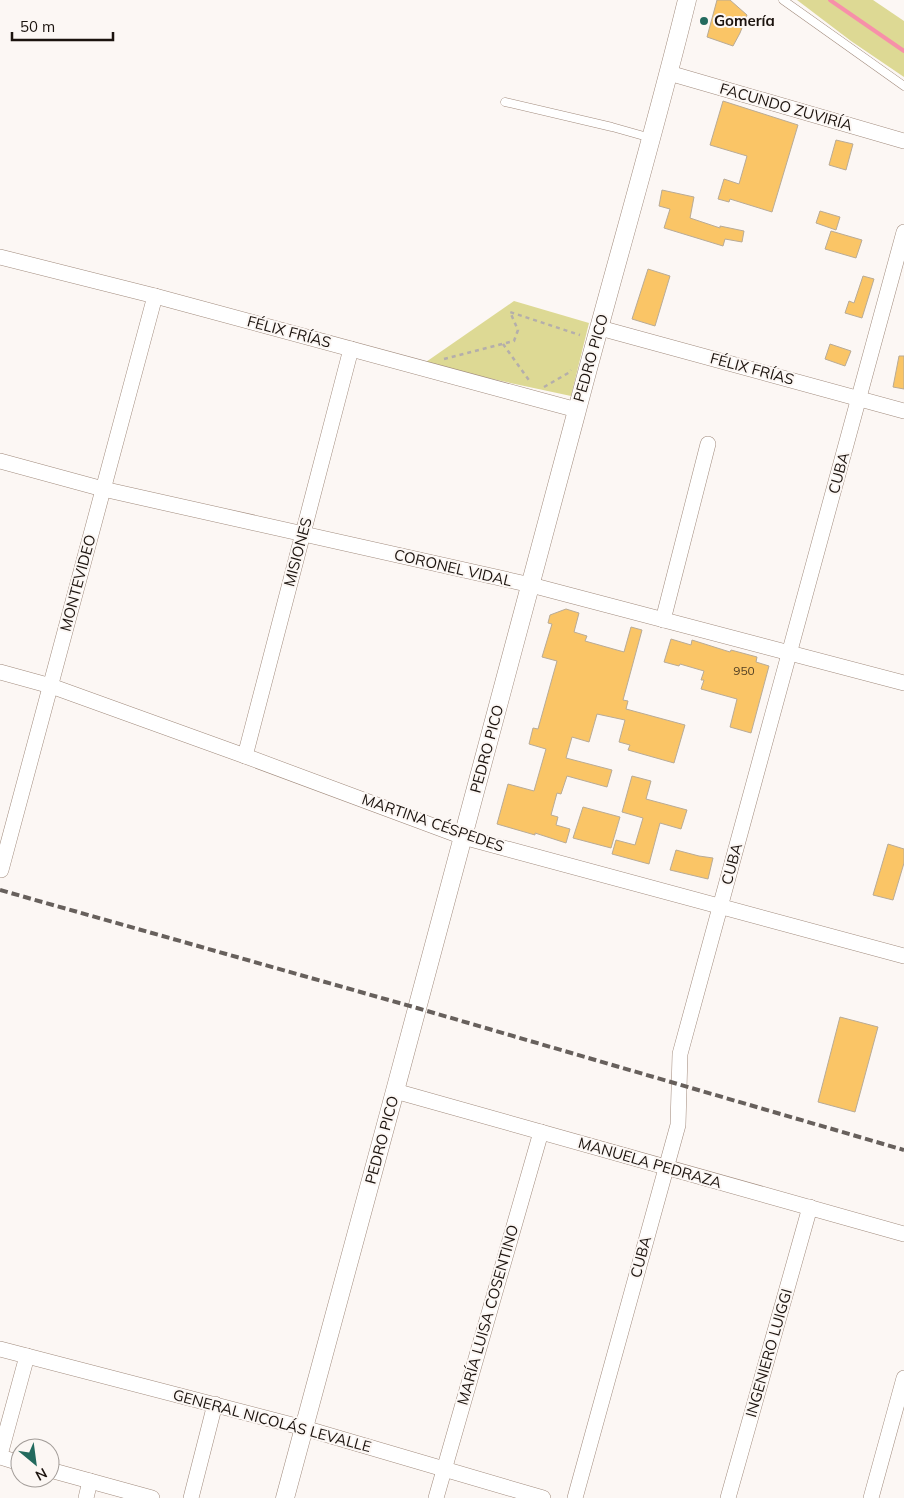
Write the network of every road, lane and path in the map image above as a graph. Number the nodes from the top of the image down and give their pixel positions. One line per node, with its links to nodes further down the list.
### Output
1 (687, 0): 3 (street, PEDRO PICO)
2 (783, 0): 4 (lane)
3 (669, 73): 6 (street, PEDRO PICO); 7 (street, FACUNDO ZUVIRÍA)
4 (904, 86)
5 (504, 102): 6 (lane)
6 (651, 138): 11 (street, PEDRO PICO)
7 (904, 141)
8 (904, 232): 19 (street, CUBA)
9 (0, 257): 10 (street, FÉLIX FRÍAS)
10 (155, 296): 14 (street, FÉLIX FRÍAS); 24 (street, MONTEVIDEO)
11 (600, 328): 19 (street, FÉLIX FRÍAS); 20 (street, PEDRO PICO)
12 (580, 335): 13 (path)
13 (504, 344): 15 (path); 18 (path)
14 (352, 349): 20 (street, FÉLIX FRÍAS); 25 (street, MISIONES)
15 (450, 362)
16 (573, 363): 18 (path)
17 (522, 381): 18 (path)
18 (531, 384)
19 (859, 398): 21 (street, FÉLIX FRÍAS); 28 (street, CUBA)
20 (577, 410): 26 (street, PEDRO PICO)
21 (904, 411)
22 (708, 444): 27 (street)
23 (0, 461): 24 (street, CORONEL VIDAL)
24 (103, 489): 25 (street, CORONEL VIDAL); 31 (street, MONTEVIDEO)
25 (303, 534): 26 (street, CORONEL VIDAL); 32 (street, MISIONES)
26 (531, 585): 27 (street, CORONEL VIDAL); 33 (street, PEDRO PICO)
27 (663, 620): 28 (street, CORONEL VIDAL)
28 (790, 653): 30 (street, CORONEL VIDAL); 35 (street, CUBA)
29 (0, 672): 31 (street, MARTINA CÉSPEDES)
30 (904, 682)
31 (51, 686): 32 (street, MARTINA CÉSPEDES); 34 (street, MONTEVIDEO)
32 (245, 756): 33 (street, MARTINA CÉSPEDES)
33 (463, 837): 35 (street, MARTINA CÉSPEDES); 37 (street, PEDRO PICO)
34 (1, 870)
35 (720, 906): 36 (street, MARTINA CÉSPEDES); 39 (street, CUBA)
36 (904, 956)
37 (395, 1091): 38 (street, MANUELA PEDRAZA); 46 (street, PEDRO PICO)
38 (541, 1132): 39 (street, MANUELA PEDRAZA); 48 (street, MARÍA LUISA COSENTINO)
39 (665, 1167): 40 (street, MANUELA PEDRAZA); 57 (street, CUBA)
40 (810, 1207): 41 (street, MANUELA PEDRAZA); 58 (street, INGENIERO LUIGGI)
41 (904, 1234)
42 (0, 1349): 43 (street, GENERAL NICOLÁS LEVALLE)
43 (27, 1356): 45 (street, GENERAL NICOLÁS LEVALLE); 47 (street)
44 (904, 1378): 59 (street)
45 (215, 1404): 46 (street, GENERAL NICOLÁS LEVALLE); 53 (street)
46 (304, 1428): 48 (street, GENERAL NICOLÁS LEVALLE); 54 (street, PEDRO PICO)
47 (0, 1456)
48 (444, 1469): 55 (street, MARÍA LUISA COSENTINO); 56 (street, GENERAL NICOLÁS LEVALLE)
49 (60, 1473): 50 (street)
50 (90, 1481): 51 (street); 52 (street)
51 (86, 1498)
52 (152, 1498)
53 (191, 1498)
54 (286, 1498)
55 (436, 1498)
56 (543, 1498)
57 (575, 1498)
58 (728, 1498)
59 (872, 1498)

